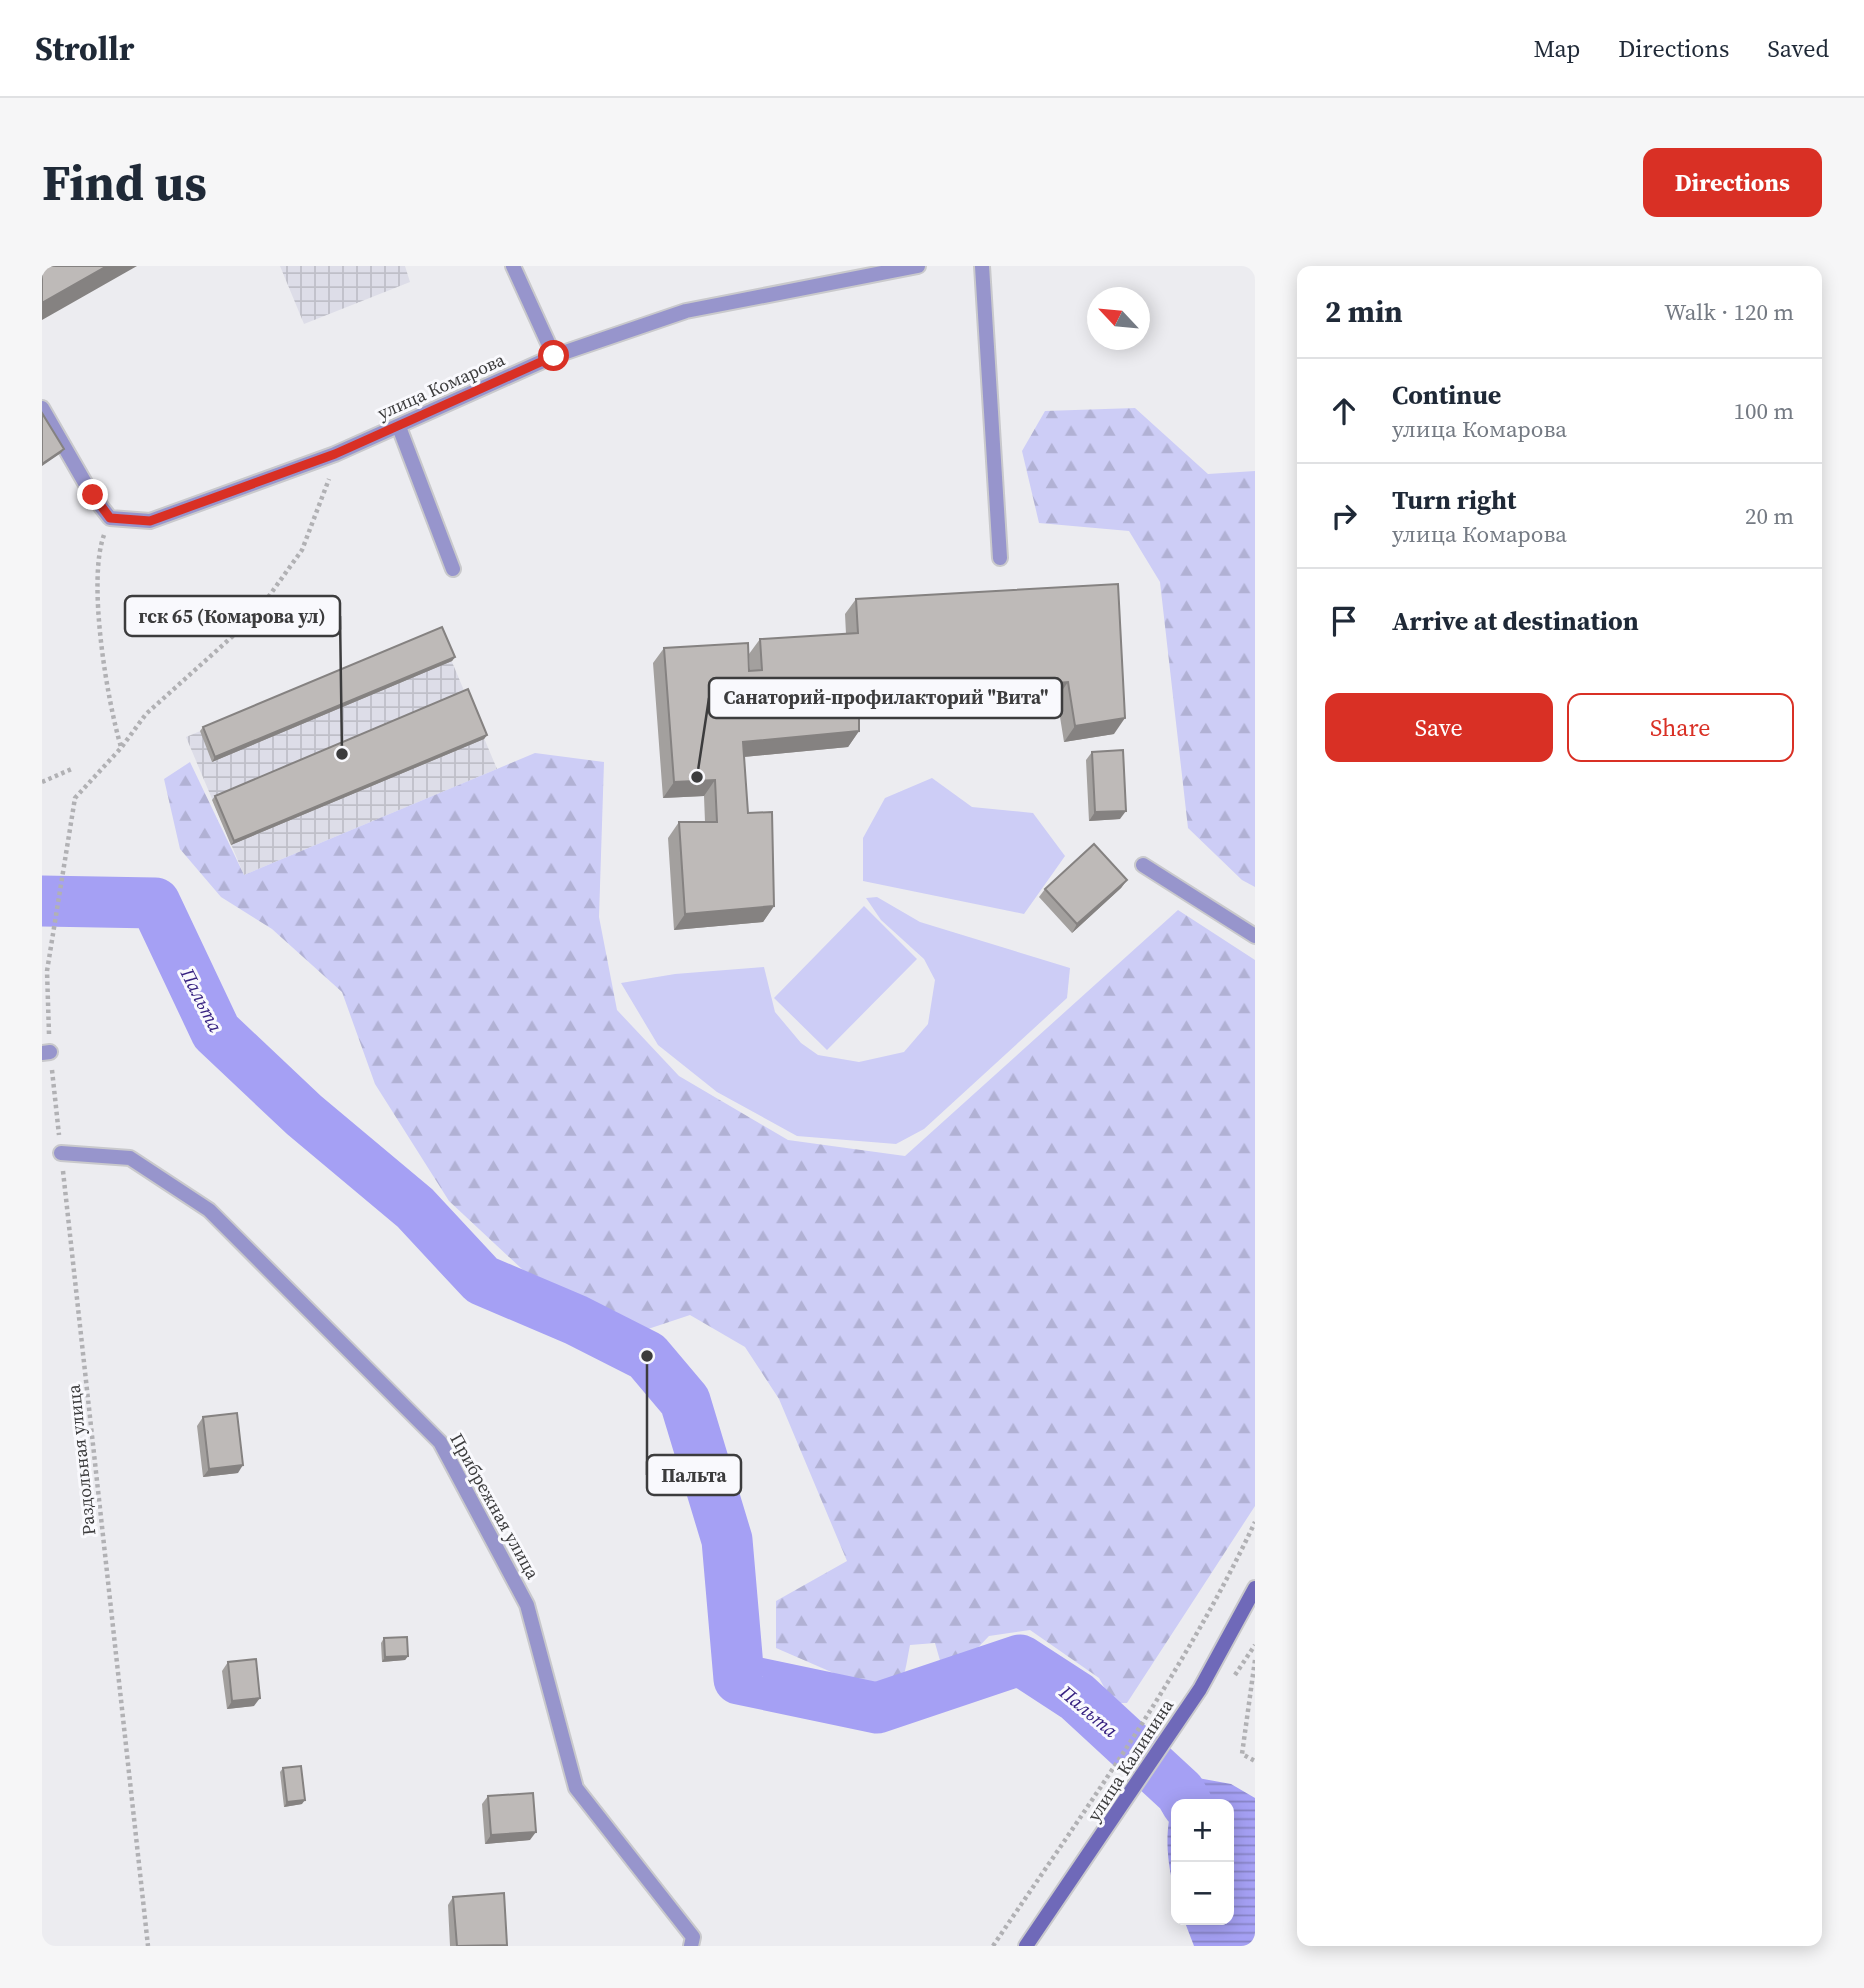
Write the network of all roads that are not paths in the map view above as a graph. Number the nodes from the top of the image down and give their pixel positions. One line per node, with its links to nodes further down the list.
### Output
1 (513, 266): 5 (street)
2 (918, 266): 4 (street, улица Комарова)
3 (982, 266): 8 (street)
4 (890, 267): 5 (street, улица Комарова)
5 (554, 356): 7 (street, улица Комарова)
6 (42, 408): 7 (street, улица Комарова)
7 (399, 427): 9 (street)
8 (1000, 558)
9 (453, 569)
10 (1143, 865): 11 (street)
11 (1255, 936)
12 (61, 1153): 14 (street, Прибрежная улица)
13 (1255, 1588): 15 (main road, улица Калинина)
14 (691, 1946)
15 (1026, 1946)

